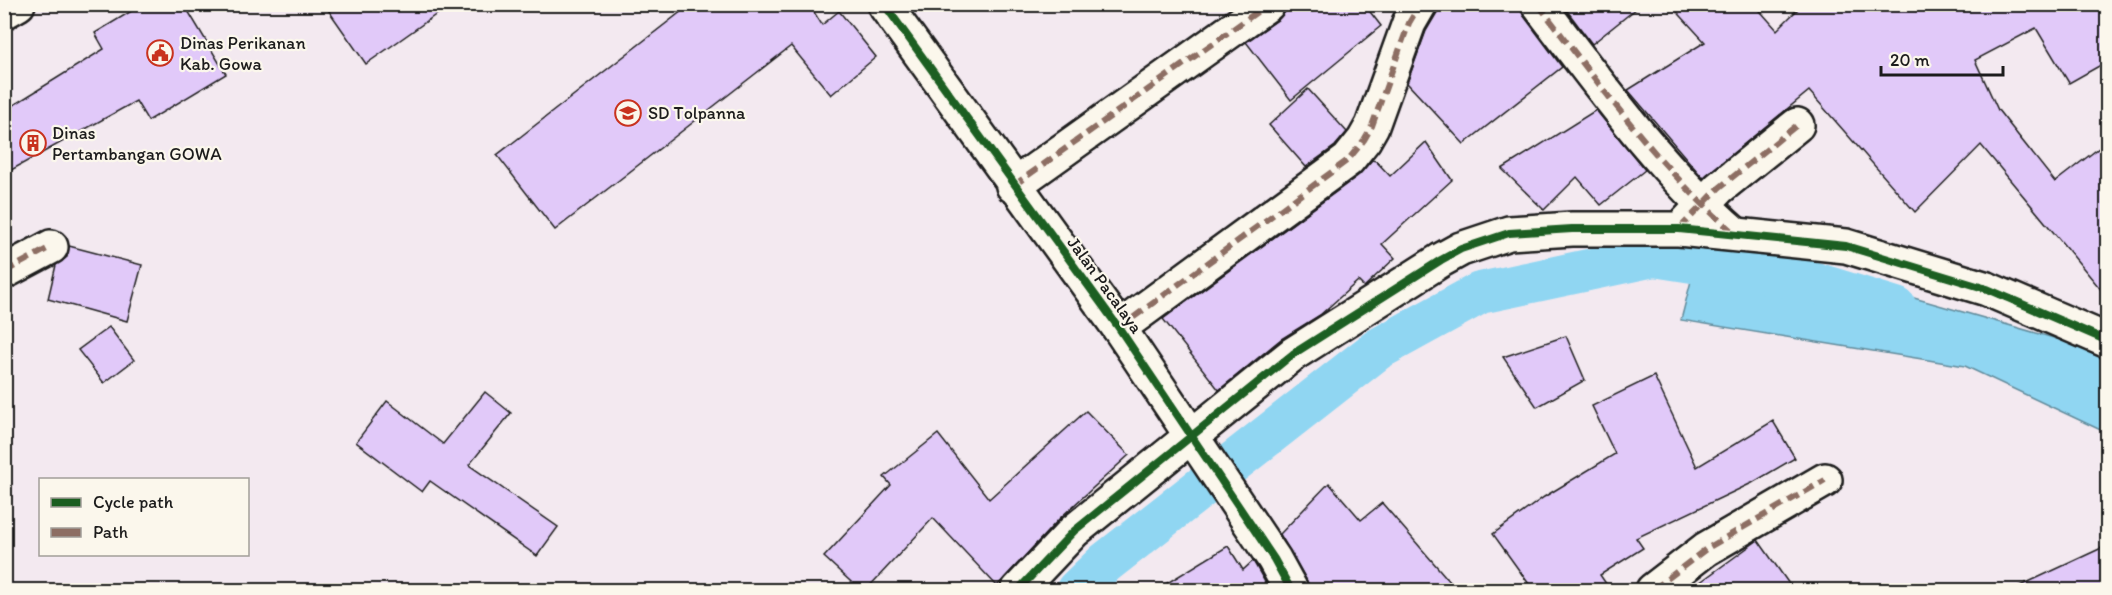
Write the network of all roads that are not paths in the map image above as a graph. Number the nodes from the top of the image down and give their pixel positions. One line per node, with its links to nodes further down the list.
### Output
1 (18, 4): 6 (street)
2 (884, 4): 8 (street, Jalan Pacalaya)
3 (1268, 4): 8 (street)
4 (1420, 4): 14 (street)
5 (1538, 4): 9 (street)
6 (4, 12)
7 (1797, 124): 9 (street)
8 (1013, 186): 14 (street, Jalan Pacalaya)
9 (1702, 206): 10 (street); 11 (street)
10 (1679, 229): 11 (street); 16 (street)
11 (1735, 234): 15 (street)
12 (51, 247): 13 (street)
13 (4, 273)
14 (1119, 328): 16 (street, Jalan Pacalaya)
15 (2108, 341)
16 (1198, 449): 18 (street); 19 (street, Jalan Pacalaya)
17 (1825, 480): 20 (street)
18 (1018, 591)
19 (1291, 591)
20 (1653, 591)

